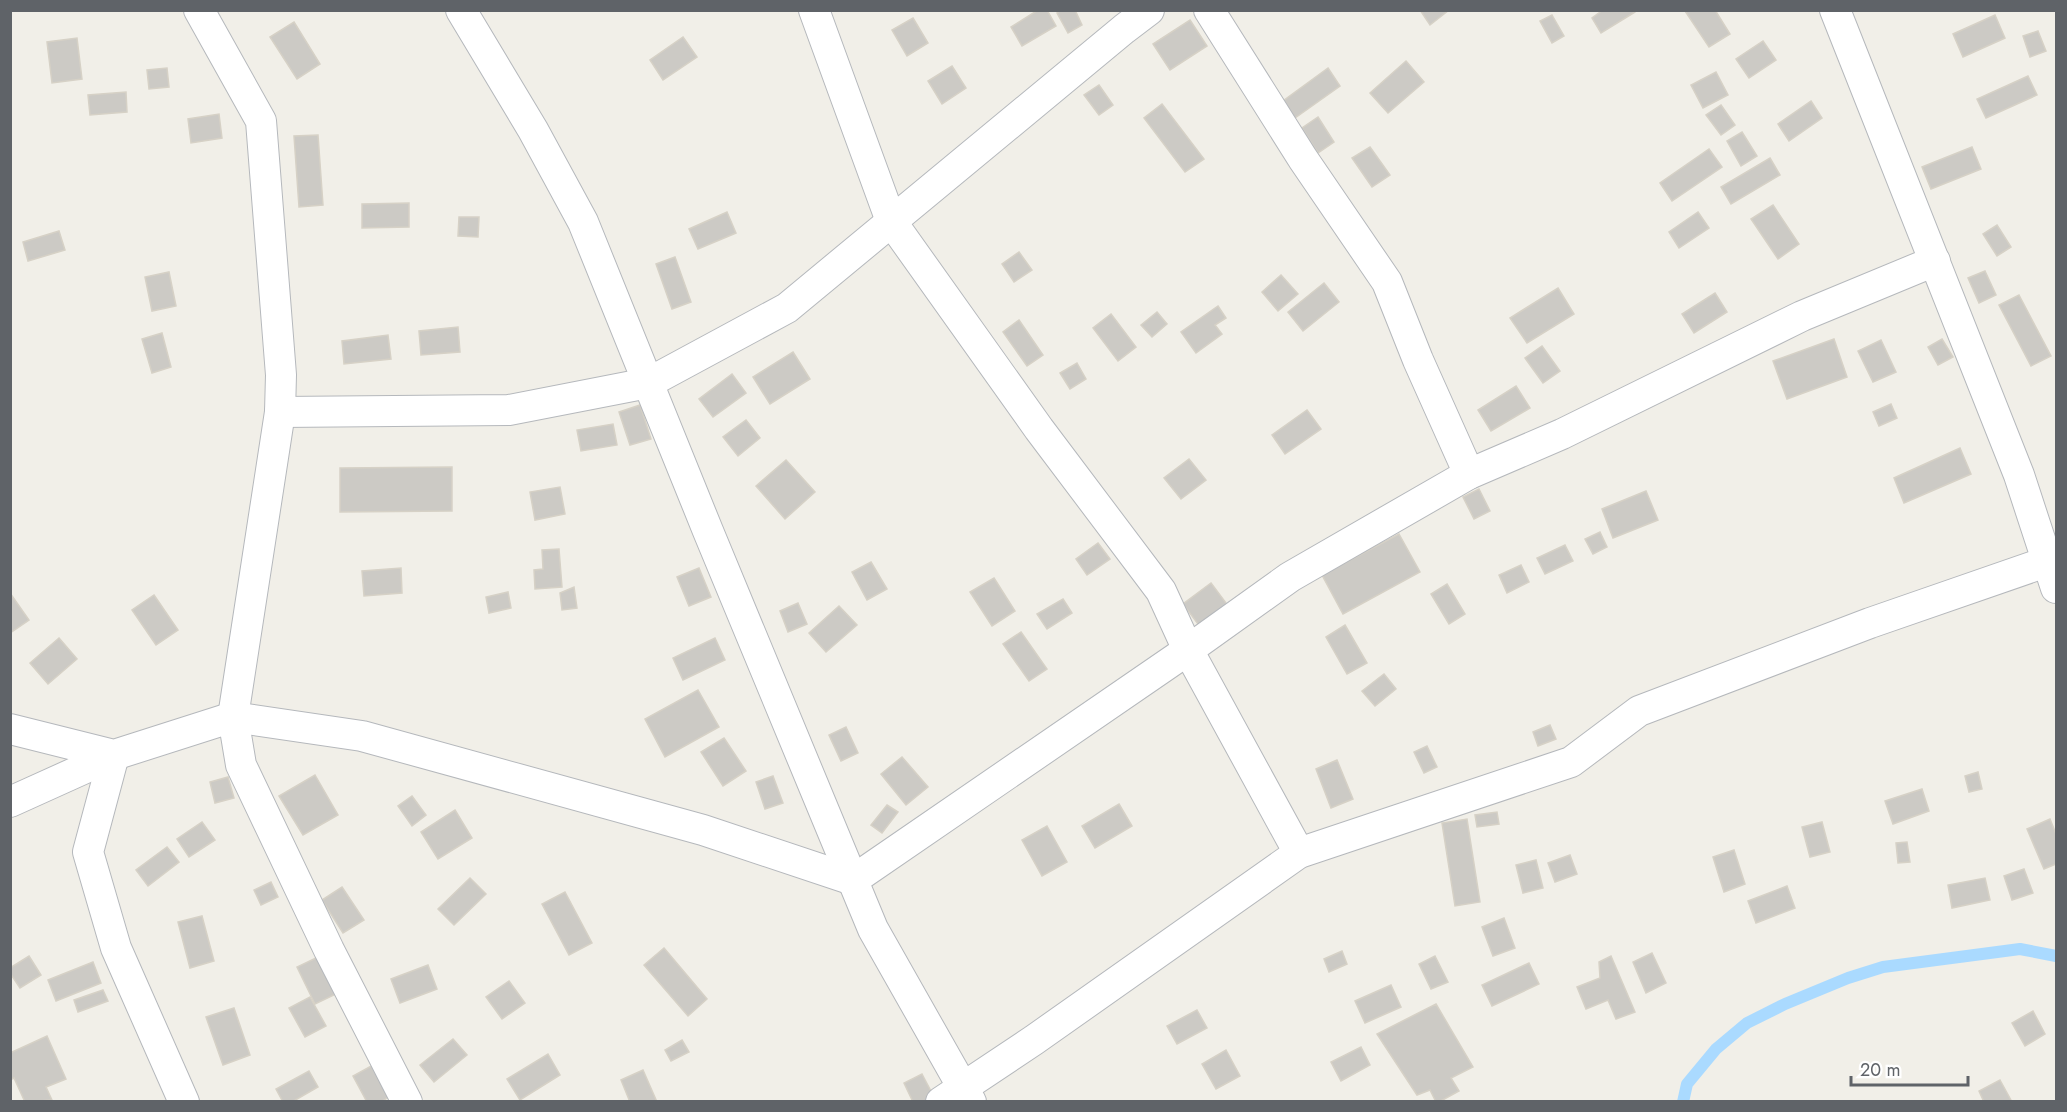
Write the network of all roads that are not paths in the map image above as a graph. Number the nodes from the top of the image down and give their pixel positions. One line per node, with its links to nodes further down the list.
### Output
1 (199, 10): 10 (street)
2 (461, 10): 9 (street)
3 (814, 10): 7 (street)
4 (1149, 10): 7 (street)
5 (1209, 10): 11 (street)
6 (1835, 10): 8 (street)
7 (891, 221): 9 (street); 13 (street)
8 (1935, 261): 11 (street); 12 (street)
9 (648, 383): 10 (street); 19 (street)
10 (280, 412): 14 (street)
11 (1469, 474): 13 (street)
12 (2053, 575): 18 (street)
13 (1188, 650): 18 (street); 19 (street)
14 (233, 717): 16 (street); 19 (street); 22 (street)
15 (10, 729): 16 (street)
16 (114, 755): 17 (street); 21 (street)
17 (10, 802)
18 (1299, 853): 20 (street)
19 (853, 880): 20 (street)
20 (958, 1097)
21 (184, 1101)
22 (406, 1101)

